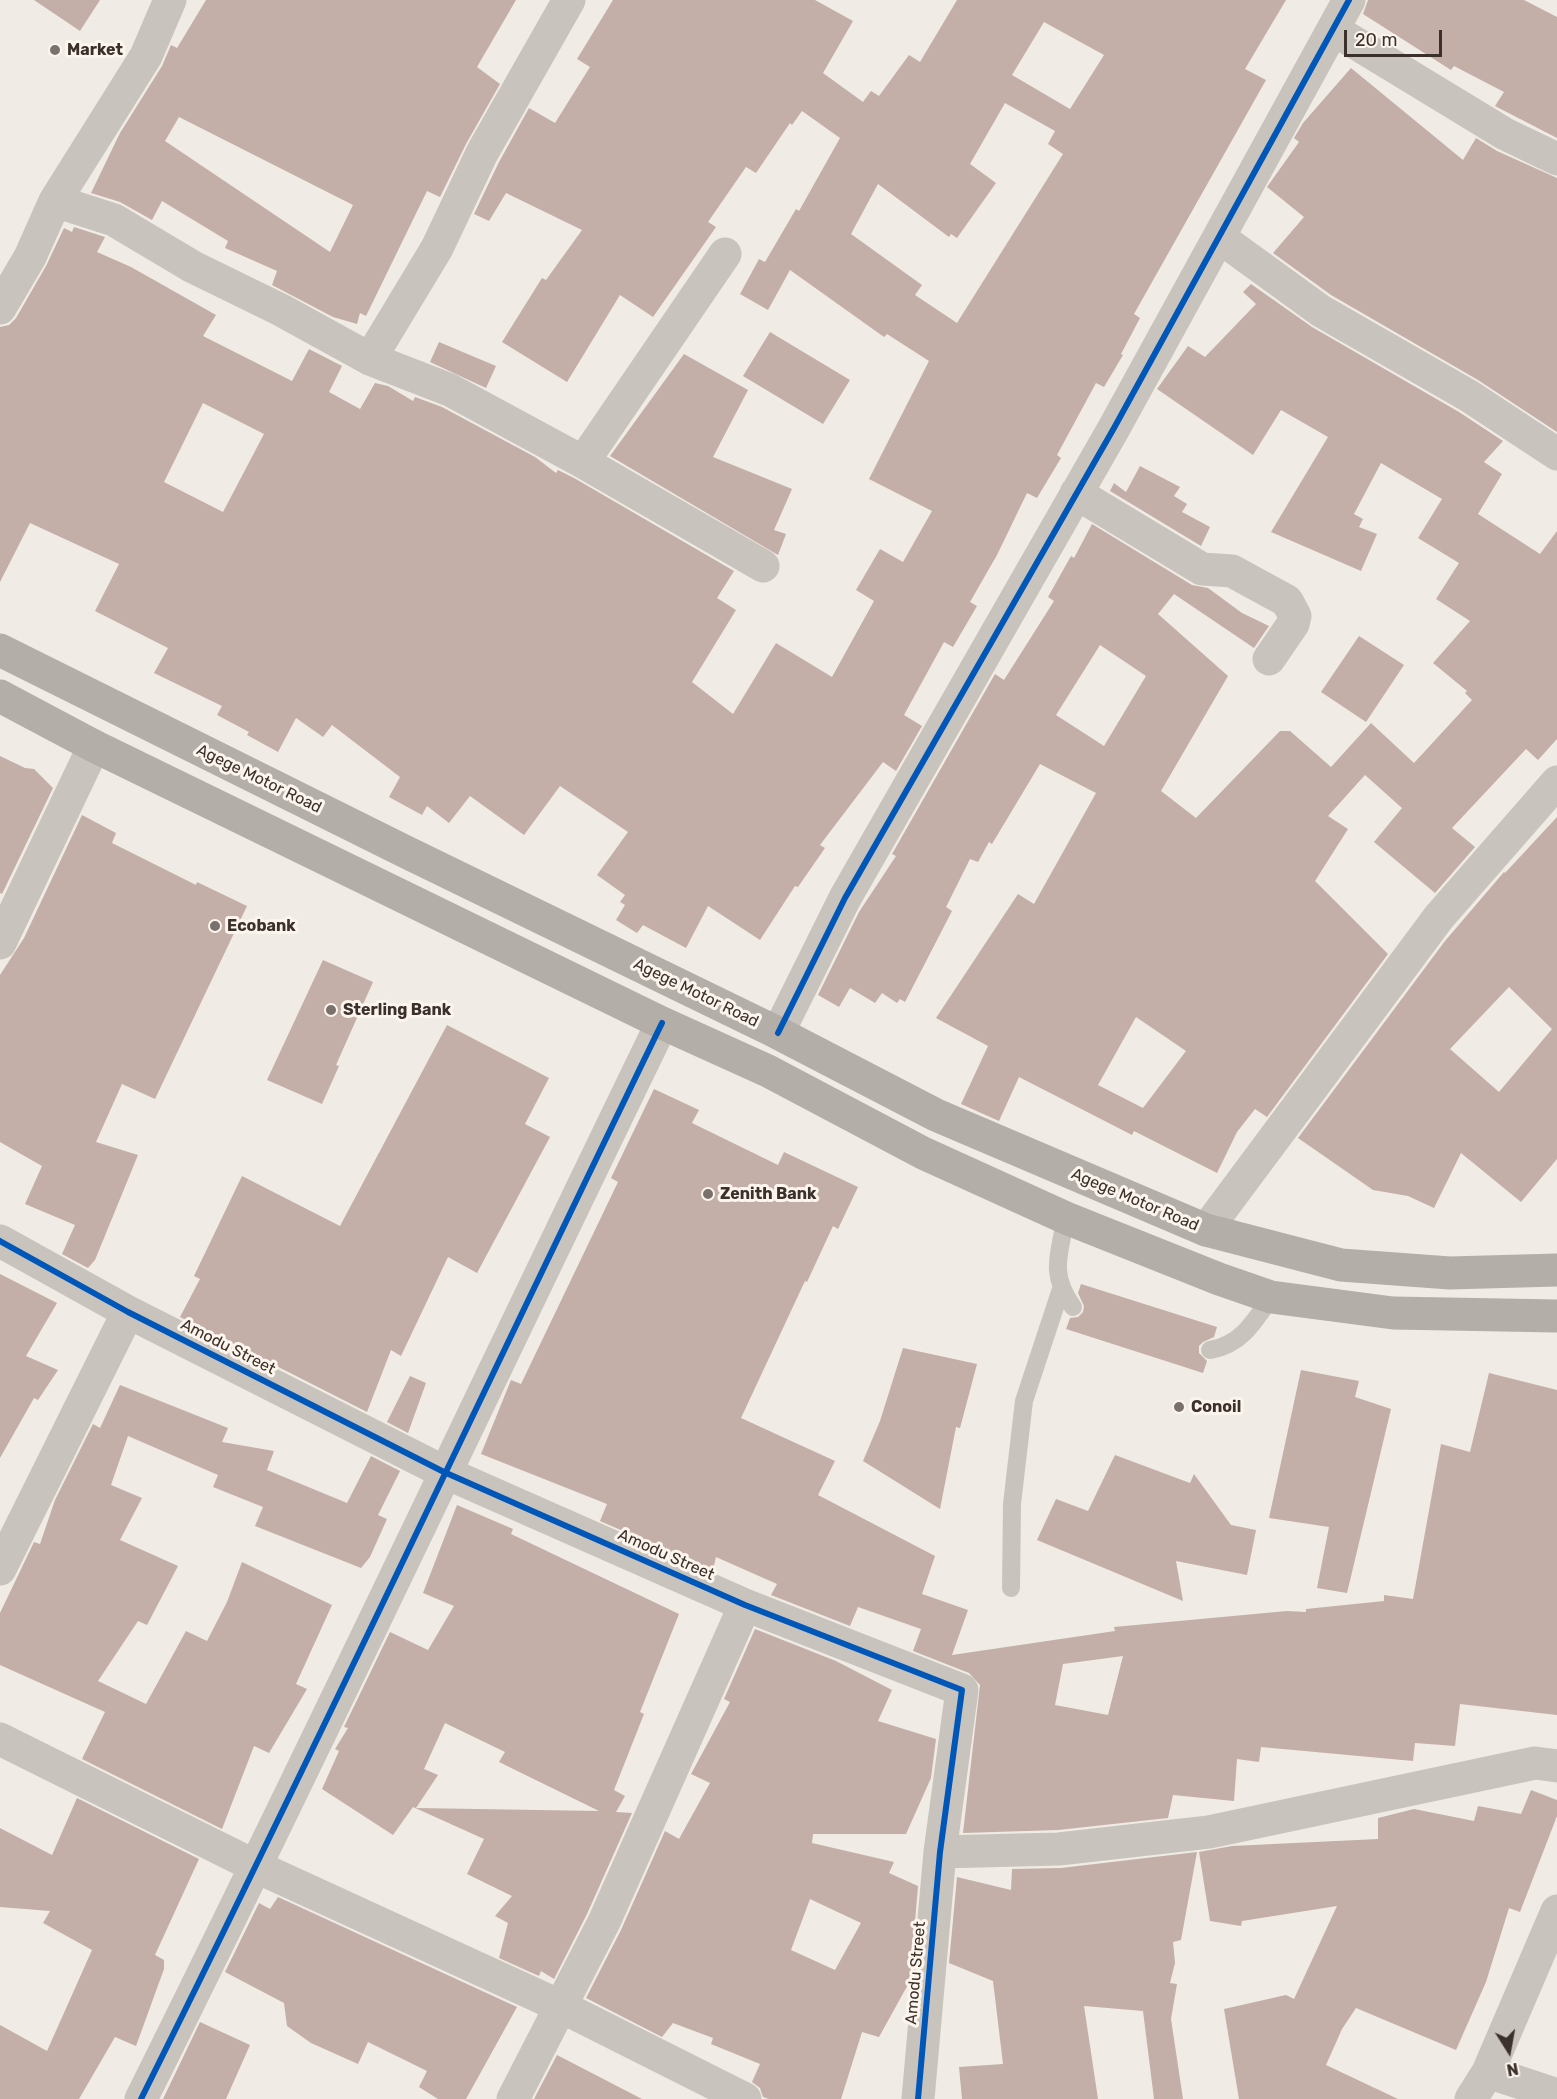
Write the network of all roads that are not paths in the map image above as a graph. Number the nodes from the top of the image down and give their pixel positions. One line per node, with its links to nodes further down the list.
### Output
1 (170, 0): 6 (street)
2 (569, 0): 10 (street)
3 (1349, 0): 4 (street)
4 (1334, 30): 5 (street); 7 (street)
5 (1557, 159)
6 (55, 201): 9 (street); 10 (street)
7 (1219, 237): 11 (street); 13 (street)
8 (725, 254): 12 (street)
9 (0, 308)
10 (370, 359): 12 (street)
11 (1557, 454)
12 (582, 462): 14 (street)
13 (1076, 493): 16 (street); 22 (street)
14 (763, 566)
15 (0, 650): 22 (highway, Agege Motor Road)
16 (1269, 659)
17 (0, 696): 18 (highway)
18 (94, 746): 20 (street); 21 (highway)
19 (1557, 782): 24 (street)
20 (0, 943)
21 (662, 1023): 23 (highway); 33 (street)
22 (778, 1033): 24 (highway, Agege Motor Road)
23 (1066, 1218): 27 (lane); 28 (highway)
24 (1206, 1230): 26 (highway, Agege Motor Road)
25 (0, 1241): 30 (street, Amodu Street)
26 (1557, 1270)
27 (1061, 1289): 29 (lane); 35 (lane)
28 (1271, 1297): 31 (highway); 32 (lane)
29 (1073, 1307)
30 (128, 1312): 33 (street, Amodu Street); 34 (street)
31 (1557, 1316)
32 (1210, 1350)
33 (444, 1472): 36 (street, Amodu Street); 40 (street)
34 (0, 1569)
35 (1011, 1588)
36 (745, 1605): 39 (street, Amodu Street); 42 (street)
37 (0, 1739): 40 (street)
38 (1557, 1766): 39 (street)
39 (940, 1851): 48 (street, Amodu Street)
40 (256, 1867): 42 (street); 45 (street)
41 (1557, 1911): 43 (street)
42 (560, 2006): 46 (street); 47 (street)
43 (1480, 2086): 44 (street)
44 (1557, 2095)
45 (141, 2099)
46 (513, 2099)
47 (745, 2099)
48 (918, 2099)

